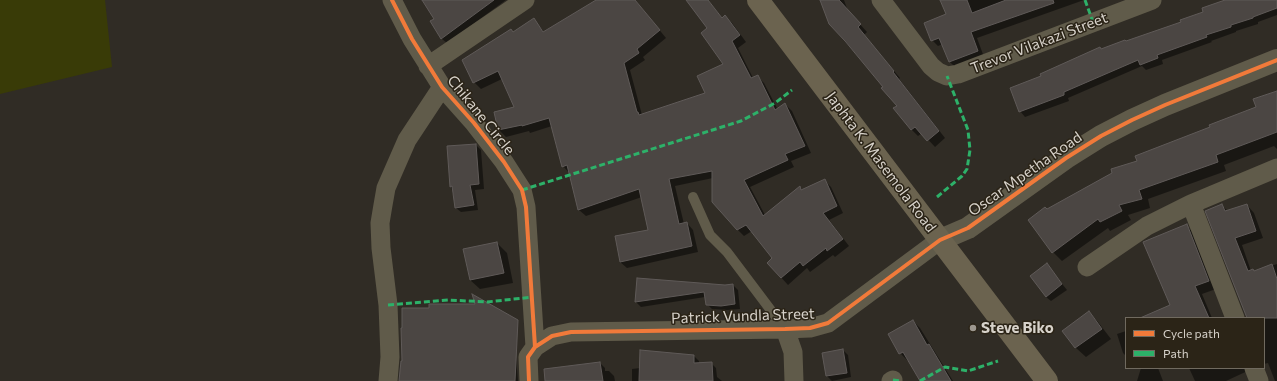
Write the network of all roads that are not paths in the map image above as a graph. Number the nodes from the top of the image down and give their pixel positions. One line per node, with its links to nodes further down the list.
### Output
1 (392, 0): 7 (street, Chikane Circle)
2 (525, 0): 7 (street)
3 (758, 0): 12 (main road, Japhta K. Masemola Road)
4 (881, 0): 5 (street, Trevor Vilakazi Street)
5 (1152, 0)
6 (1277, 60): 12 (street, Oscar Mpetha Road)
7 (428, 66): 8 (street, Chikane Circle)
8 (442, 87): 16 (street, Chikane Circle); 18 (street)
9 (1277, 168): 11 (street)
10 (692, 197): 15 (lane)
11 (1191, 204): 13 (street); 14 (street)
12 (940, 240): 15 (street, Patrick Vundla Street); 21 (main road, Japhta K. Masemola Road)
13 (1087, 267)
14 (1235, 317)
15 (785, 329): 16 (street, Patrick Vundla Street); 20 (street)
16 (532, 352): 19 (street, Chikane Circle)
17 (1254, 369): 22 (street)
18 (388, 381)
19 (529, 381)
20 (794, 381)
21 (1047, 381)
22 (1259, 381)

